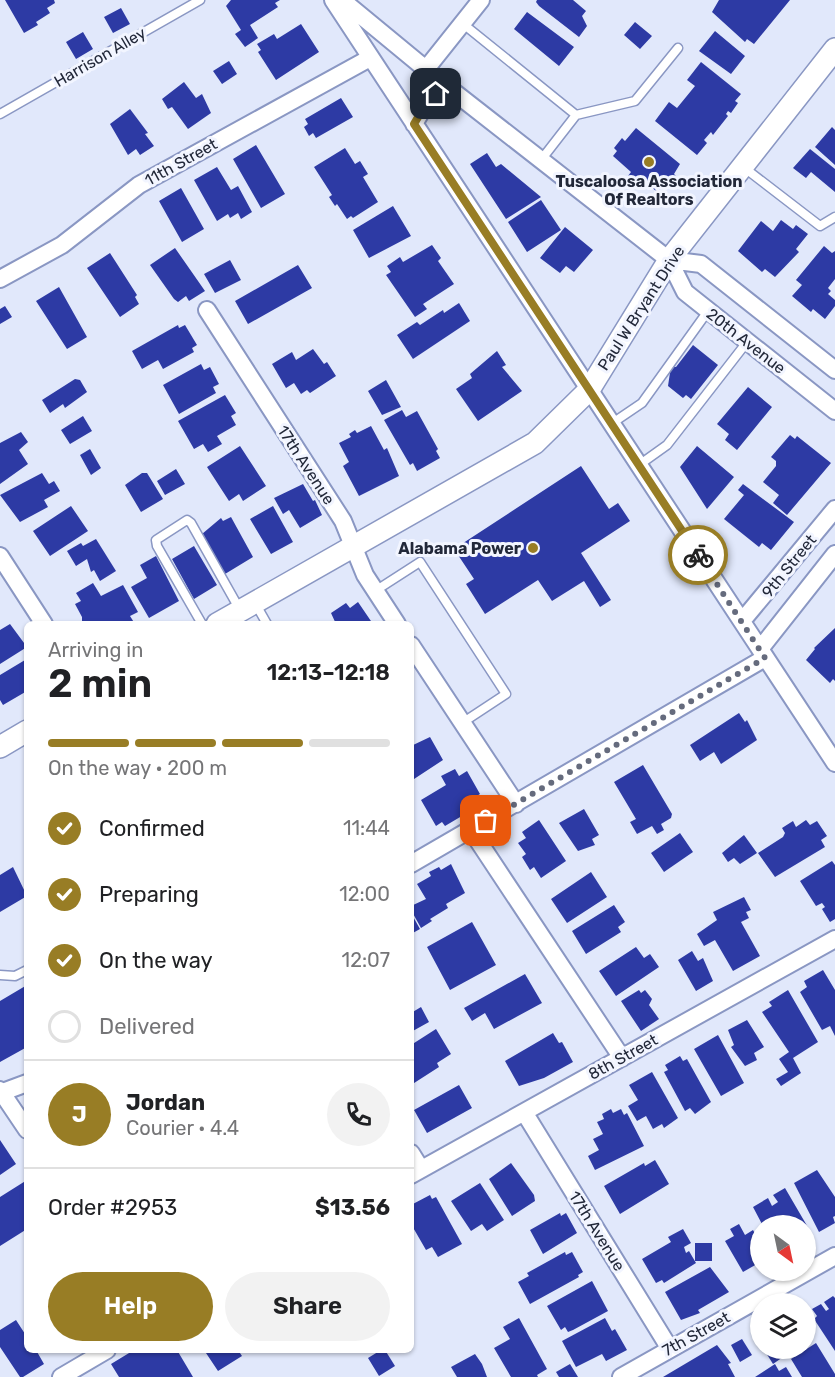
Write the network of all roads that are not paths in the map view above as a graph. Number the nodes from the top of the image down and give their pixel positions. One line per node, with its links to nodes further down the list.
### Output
1 (200, 0): 11 (lane, Harrison Alley)
2 (333, 0): 8 (street)
3 (342, 0): 9 (street, 20th Avenue)
4 (481, 0): 5 (street)
5 (462, 24): 9 (street); 12 (lane)
6 (678, 48): 12 (lane)
7 (835, 49): 15 (street, Paul W Bryant Drive)
8 (370, 58): 13 (street); 18 (street, 11th Street)
9 (426, 69): 10 (street, 20th Avenue)
10 (445, 85): 13 (street); 14 (street, 20th Avenue)
11 (0, 114)
12 (576, 115): 14 (lane)
13 (414, 124): 23 (street)
14 (541, 160): 17 (street, 20th Avenue)
15 (742, 165): 16 (lane); 17 (street, Paul W Bryant Drive)
16 (835, 217)
17 (669, 260): 20 (street, 20th Avenue); 22 (street, 20th Avenue); 23 (street, Paul W Bryant Drive)
18 (0, 279)
19 (207, 310): 28 (street, 17th Avenue)
20 (708, 311): 21 (street, 20th Avenue); 25 (lane)
21 (747, 342): 24 (street, 20th Avenue); 26 (lane)
22 (835, 370)
23 (589, 390): 25 (street); 28 (street, Paul W Bryant Drive)
24 (835, 411)
25 (611, 424): 26 (street)
26 (639, 465): 38 (street)
27 (835, 509): 38 (street, 9th Street)
28 (353, 547): 31 (street, 17th Avenue); 32 (street, Paul W Bryant Drive)
29 (835, 554): 40 (street, 9th Street)
30 (0, 556): 33 (street)
31 (375, 591): 37 (street, 17th Avenue); 41 (lane)
32 (247, 607): 34 (lane); 35 (street, Paul W Bryant Drive); 36 (lane)
33 (42, 621)
34 (200, 621)
35 (222, 621)
36 (263, 621)
37 (395, 621)
38 (742, 621): 40 (street)
39 (414, 650): 41 (street)
40 (762, 654): 44 (street); 45 (street, 9th Street)
41 (462, 723): 45 (street)
42 (24, 733): 43 (street)
43 (0, 747)
44 (835, 763)
45 (516, 804): 46 (street, 9th Street)
46 (471, 830): 47 (street, 9th Street); 51 (street)
47 (414, 862)
48 (835, 939): 51 (street, 8th Street)
49 (24, 972): 50 (lane)
50 (0, 975)
51 (622, 1058): 54 (street, 8th Street)
52 (24, 1084): 53 (street)
53 (0, 1092): 55 (street)
54 (524, 1112): 56 (street, 8th Street); 58 (street, 17th Avenue)
55 (24, 1126)
56 (416, 1172)
57 (835, 1256): 58 (street, 7th Street)
58 (670, 1349): 60 (street, 7th Street)
59 (102, 1353): 61 (street)
60 (627, 1376)
61 (61, 1377)

